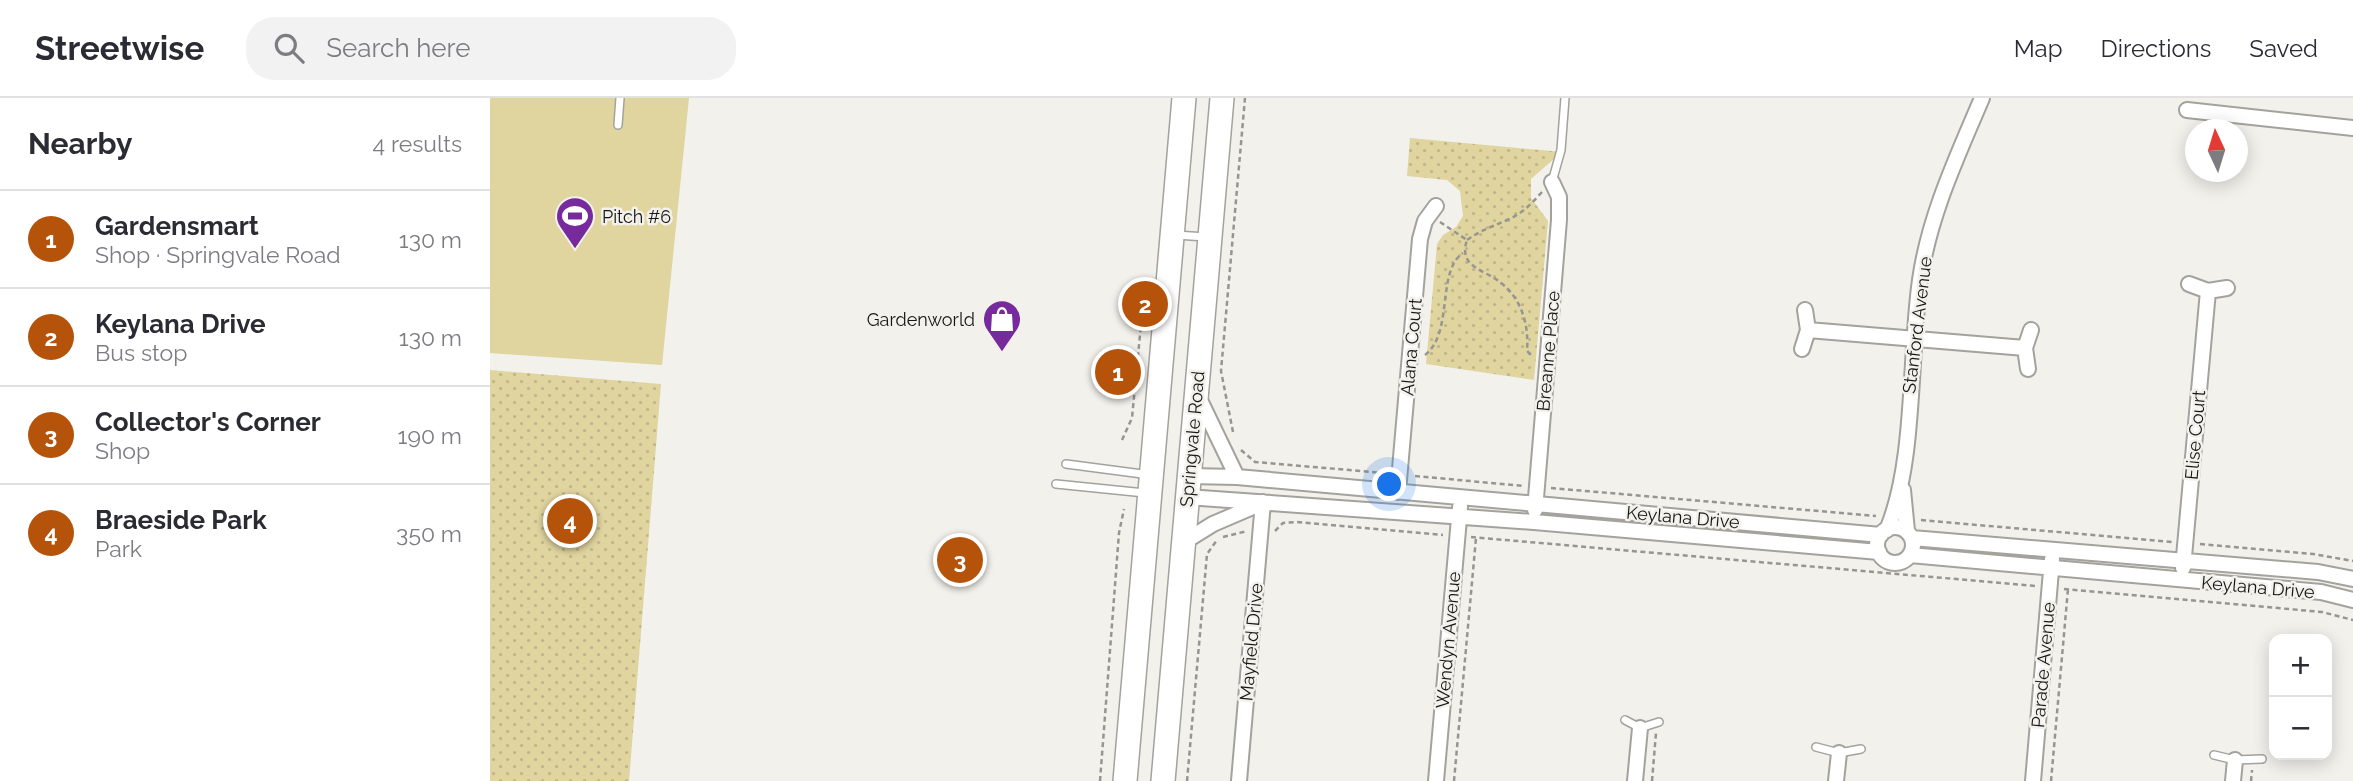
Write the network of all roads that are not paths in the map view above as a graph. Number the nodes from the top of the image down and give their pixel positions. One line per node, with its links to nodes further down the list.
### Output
1 (620, 98): 7 (lane)
2 (1184, 98): 11 (highway)
3 (1222, 98): 12 (highway, Springvale Road)
4 (1565, 98): 9 (lane)
5 (1982, 98): 19 (street, Stanford Avenue)
6 (2187, 110): 8 (street)
7 (618, 125)
8 (2353, 128)
9 (1552, 182): 32 (street, Breanne Place)
10 (1432, 210): 29 (street, Alana Court)
11 (1172, 234): 12 (lane); 27 (highway)
12 (1210, 237): 23 (highway, Springvale Road)
13 (2189, 284): 15 (street)
14 (2227, 288): 15 (street)
15 (2208, 291): 40 (street, Elise Court)
16 (1805, 310): 17 (street)
17 (1808, 330): 19 (street); 21 (street)
18 (2031, 330): 20 (street)
19 (1914, 339): 20 (street); 35 (street, Stanford Avenue)
20 (2025, 348): 22 (street)
21 (1802, 349)
22 (2028, 369)
23 (1196, 392): 25 (street); 28 (highway, Springvale Road)
24 (1066, 464): 27 (lane)
25 (1237, 477): 28 (street, Keylana Drive); 29 (street, Keylana Drive)
26 (1056, 484): 27 (lane)
27 (1150, 484): 28 (highway, Keylana Drive); 54 (highway)
28 (1188, 486): 31 (street, Keylana Drive); 36 (highway, Springvale Road)
29 (1398, 492): 30 (street, Keylana Drive)
30 (1461, 498): 32 (street, Keylana Drive); 33 (street, Wendyn Avenue)
31 (1263, 502): 33 (street, Keylana Drive); 36 (street); 56 (street, Mayfield Drive)
32 (1535, 503): 34 (street, Breanne Place); 35 (street, Keylana Drive)
33 (1459, 517): 34 (street, Keylana Drive); 57 (street, Wendyn Avenue)
34 (1534, 522): 38 (street, Keylana Drive)
35 (1897, 528): 37 (street, Keylana Drive); 38 (street); 39 (street)
36 (1184, 542): 55 (highway, Springvale Road)
37 (2053, 549): 40 (street, Keylana Drive); 41 (street, Parade Avenue)
38 (1879, 552): 39 (street, Keylana Drive)
39 (1910, 555): 41 (street, Keylana Drive)
40 (2184, 560): 42 (street, Keylana Drive); 43 (street, Elise Court)
41 (2051, 568): 43 (street, Keylana Drive); 60 (street, Parade Avenue)
42 (2353, 579)
43 (2183, 580): 44 (street, Keylana Drive)
44 (2353, 600)
45 (1625, 720): 47 (lane)
46 (1658, 723): 47 (lane)
47 (1640, 728): 58 (street)
48 (1816, 747): 50 (lane)
49 (1861, 749): 50 (lane)
50 (1839, 753): 59 (street)
51 (2214, 755): 53 (lane)
52 (2262, 759): 53 (lane)
53 (2235, 760): 61 (street)
54 (1125, 781)
55 (1163, 781)
56 (1238, 781)
57 (1436, 781)
58 (1635, 781)
59 (1836, 781)
60 (2033, 781)
61 (2233, 781)

